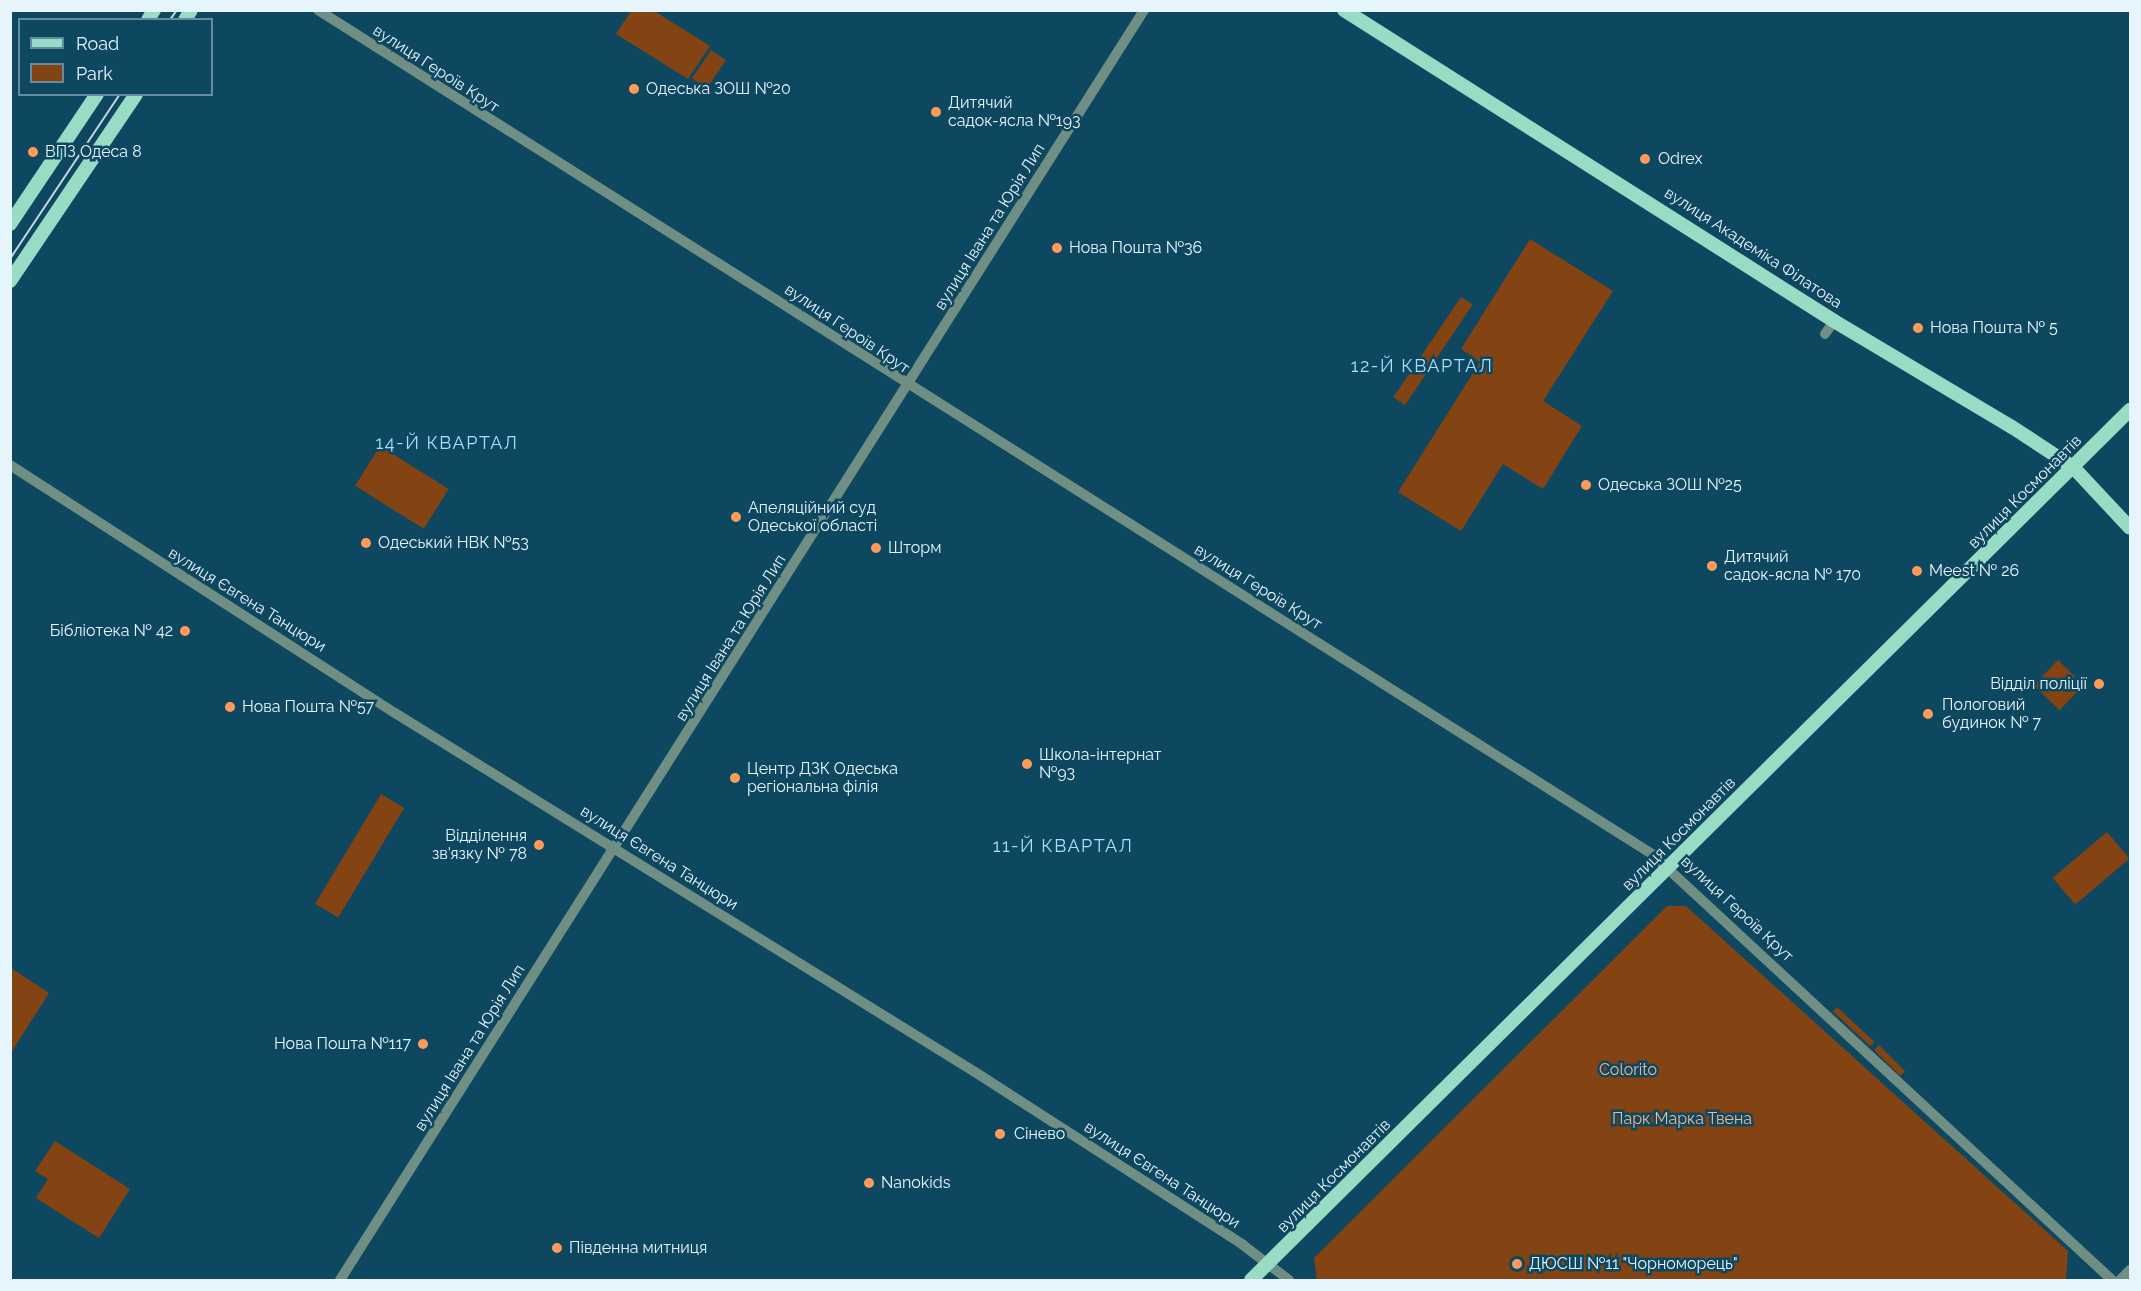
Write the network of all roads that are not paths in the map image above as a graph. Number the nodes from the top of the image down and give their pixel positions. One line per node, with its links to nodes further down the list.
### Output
1 (318, 10): 10 (street, вулиця Героїв Крут)
2 (1144, 10): 10 (street, вулиця Івана та Юрія Лип)
3 (1344, 10): 8 (main road, вулиця Академіка Філатова)
4 (96, 96): 6 (main road)
5 (135, 96): 7 (main road)
6 (10, 224)
7 (10, 281)
8 (1834, 321): 9 (street); 13 (main road, вулиця Академіка Філатова)
9 (1825, 333)
10 (907, 387): 15 (street, вулиця Івана та Юрія Лип); 16 (street, вулиця Героїв Крут)
11 (2130, 410): 13 (main road, вулиця Космонавтів)
12 (10, 465): 15 (street, вулиця Євгена Танцюри)
13 (2073, 467): 14 (main road, вулиця Академіка Філатова); 16 (main road, вулиця Космонавтів)
14 (2130, 528)
15 (614, 846): 17 (street, вулиця Євгена Танцюри); 19 (street, вулиця Івана та Юрія Лип)
16 (1668, 867): 17 (main road, вулиця Космонавтів); 22 (street, вулиця Героїв Крут)
17 (1270, 1263): 20 (main road, вулиця Космонавтів); 21 (street, вулиця Євгена Танцюри)
18 (2130, 1270): 23 (street)
19 (340, 1281)
20 (1251, 1281)
21 (1289, 1281)
22 (2112, 1281)
23 (2120, 1281)

